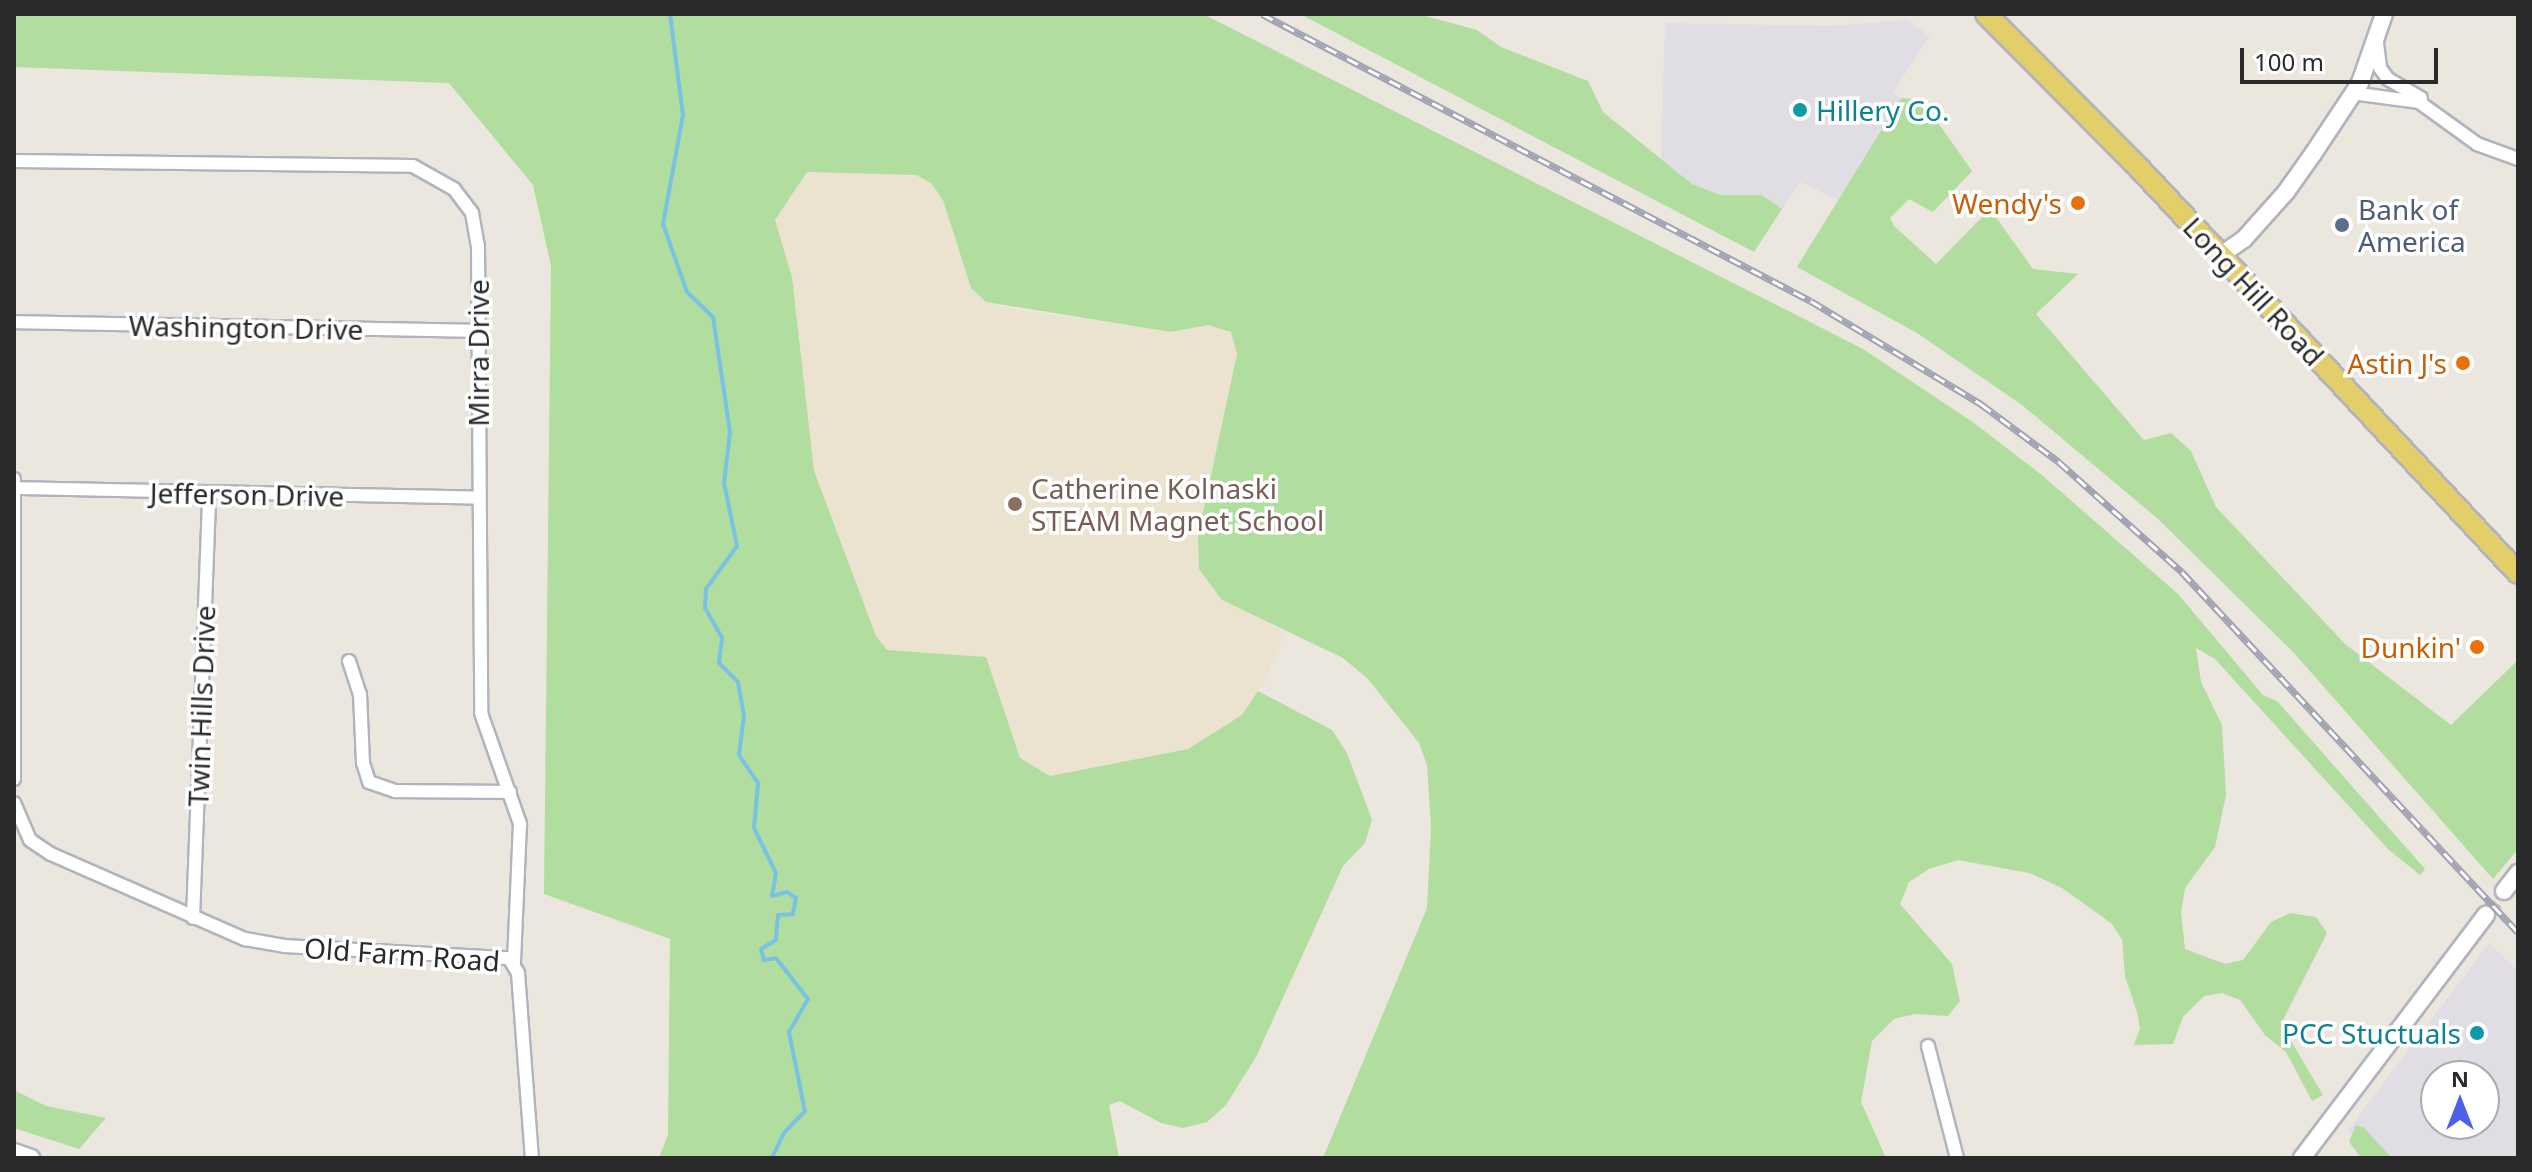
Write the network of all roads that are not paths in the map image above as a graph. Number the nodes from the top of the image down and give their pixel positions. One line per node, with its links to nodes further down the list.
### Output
1 (1986, 14): 8 (main road, Long Hill Road)
2 (2384, 14): 3 (street)
3 (2377, 43): 4 (street); 5 (street)
4 (2352, 93): 5 (street); 8 (street)
5 (2436, 110): 6 (street)
6 (2518, 159)
7 (14, 161): 10 (street, Mirra Drive)
8 (2221, 255): 14 (main road, Long Hill Road)
9 (14, 322): 10 (street, Washington Drive)
10 (478, 331): 13 (street, Mirra Drive)
11 (15, 483): 12 (street, Jefferson Drive); 16 (street)
12 (209, 494): 13 (street, Jefferson Drive); 22 (street, Twin Hills Drive)
13 (478, 498): 17 (street, Mirra Drive)
14 (2518, 573)
15 (349, 661): 17 (street)
16 (14, 779)
17 (510, 792): 23 (street, Mirra Drive)
18 (14, 803): 22 (street, Old Farm Road)
19 (2518, 873): 20 (street)
20 (2504, 891)
21 (2486, 915): 29 (street)
22 (193, 918): 23 (street, Old Farm Road)
23 (514, 962): 27 (street, Old Farm Road)
24 (1928, 1046): 28 (street)
25 (14, 1152): 26 (street)
26 (31, 1158)
27 (532, 1158)
28 (1957, 1158)
29 (2302, 1158)

